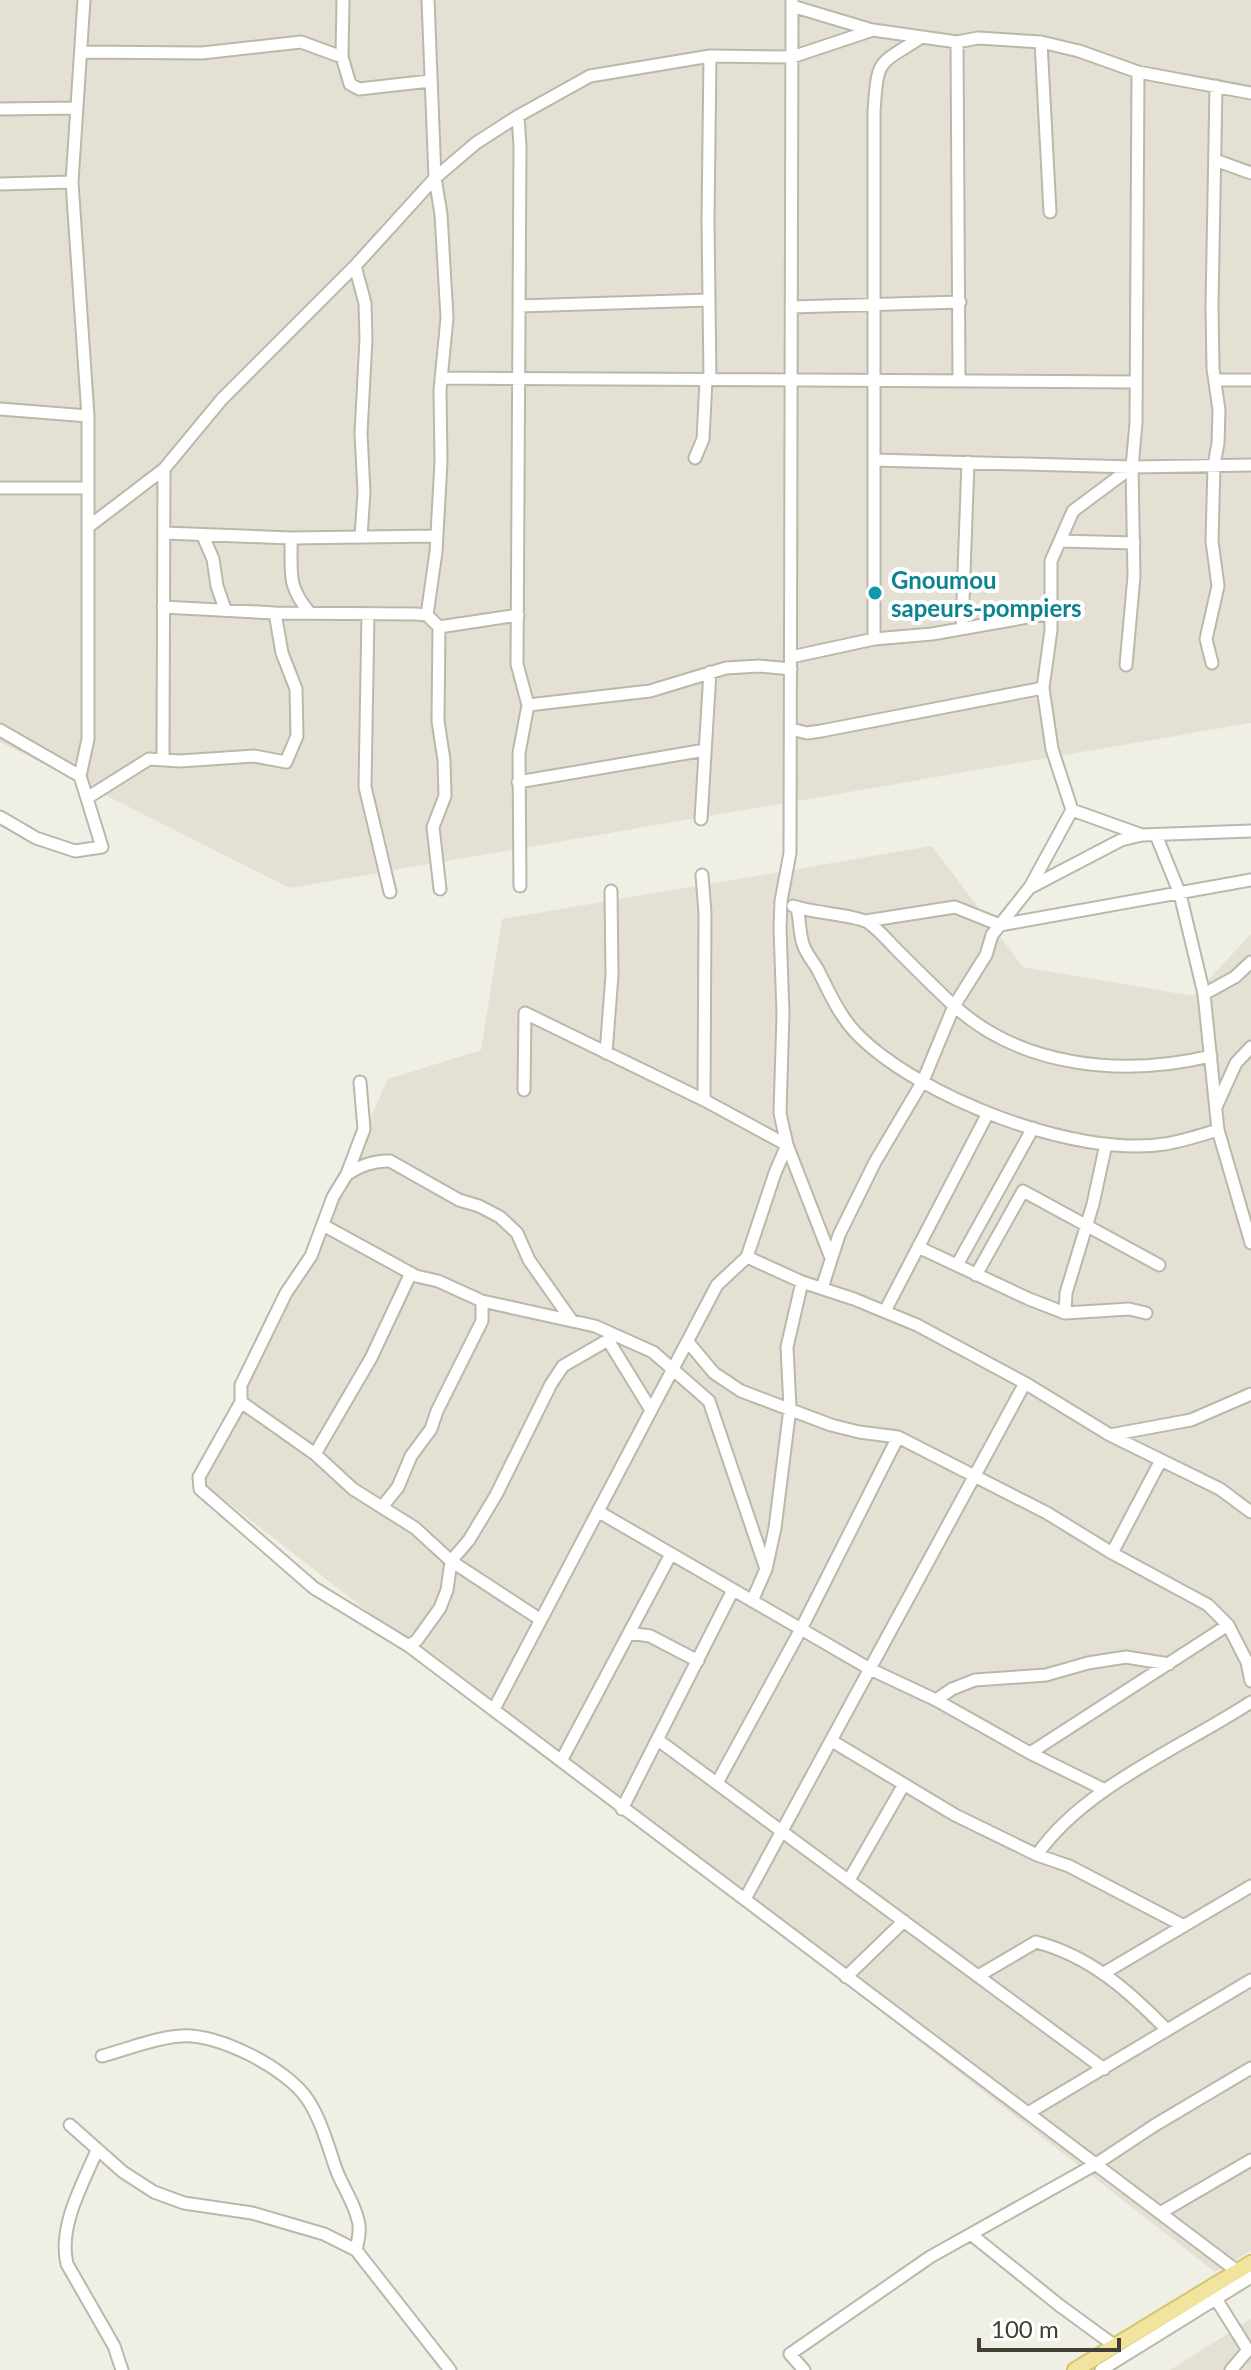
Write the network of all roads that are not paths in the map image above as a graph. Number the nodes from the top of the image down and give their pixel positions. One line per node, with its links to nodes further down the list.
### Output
1 (84, 0): 9 (street)
2 (343, 0): 11 (street)
3 (428, 0): 14 (street)
4 (792, 3): 5 (street); 12 (street)
5 (873, 30): 6 (street); 12 (street)
6 (922, 37): 7 (street); 29 (street)
7 (957, 42): 8 (street); 28 (street)
8 (1041, 42): 13 (street); 25 (street)
9 (82, 52): 11 (street); 17 (street)
10 (710, 56): 12 (street); 19 (street); 27 (street)
11 (342, 57): 14 (street)
12 (792, 57): 31 (street)
13 (1138, 72): 15 (street); 40 (street)
14 (430, 81): 22 (street)
15 (1216, 86): 16 (street); 20 (street)
16 (1251, 93)
17 (76, 108): 18 (street); 23 (street)
18 (0, 109)
19 (518, 116): 22 (street); 30 (street)
20 (1215, 160): 21 (street); 37 (street)
21 (1251, 173)
22 (435, 178): 26 (street); 32 (street)
23 (72, 182): 24 (street); 42 (street)
24 (0, 184)
25 (1050, 212)
26 (355, 266): 49 (street); 56 (street)
27 (709, 300): 30 (street); 34 (street)
28 (960, 302): 29 (street); 39 (street)
29 (872, 304): 31 (street); 36 (street)
30 (519, 306): 33 (street)
31 (791, 307): 35 (street)
32 (441, 378): 33 (street); 55 (street)
33 (519, 379): 34 (street); 67 (street)
34 (708, 380): 35 (street); 43 (street)
35 (791, 380): 36 (street); 71 (street)
36 (873, 380): 39 (street); 44 (street)
37 (1217, 380): 38 (street); 46 (street)
38 (1251, 380)
39 (959, 381): 40 (street)
40 (1136, 382): 48 (street)
41 (0, 409): 42 (street)
42 (88, 416): 51 (street)
43 (695, 458)
44 (874, 460): 45 (street); 70 (street)
45 (968, 462): 48 (street); 69 (street)
46 (1214, 465): 47 (street); 48 (street); 72 (street)
47 (1251, 465)
48 (1132, 467): 58 (street); 59 (street)
49 (164, 469): 52 (street); 53 (street)
50 (0, 488): 51 (street)
51 (88, 488): 52 (street)
52 (88, 527): 81 (street)
53 (164, 533): 54 (street); 60 (street)
54 (203, 536): 57 (street); 61 (street)
55 (435, 536): 56 (street); 66 (street)
56 (361, 537): 57 (street)
57 (291, 538): 63 (street)
58 (1060, 541): 59 (street); 64 (street)
59 (1134, 543): 73 (street)
60 (163, 607): 61 (street); 80 (street)
61 (225, 609): 62 (street)
62 (275, 613): 63 (street); 80 (street)
63 (310, 613): 65 (street)
64 (1051, 613): 69 (street); 75 (street)
65 (368, 614): 66 (street); 96 (street)
66 (427, 615): 68 (street)
67 (518, 615): 68 (street); 76 (street)
68 (439, 627): 94 (street)
69 (962, 628): 70 (street)
70 (874, 639): 71 (street)
71 (791, 663): 74 (street); 77 (street)
72 (1212, 663)
73 (1126, 665)
74 (710, 672): 76 (street); 79 (street)
75 (1043, 688): 77 (street); 84 (street)
76 (528, 705): 82 (street)
77 (791, 729): 98 (street)
78 (0, 730): 81 (street)
79 (705, 750): 82 (street); 86 (street)
80 (163, 758): 83 (street)
81 (80, 776): 83 (street)
82 (518, 782): 92 (street)
83 (87, 798): 85 (street)
84 (1072, 810): 88 (street); 93 (street)
85 (0, 817)
86 (701, 819)
87 (1251, 831): 89 (street)
88 (1142, 835): 89 (street); 93 (street)
89 (1156, 835): 97 (street)
90 (702, 875): 111 (street)
91 (1251, 880): 97 (street)
92 (520, 886)
93 (1030, 887): 101 (street)
94 (440, 889)
95 (611, 891): 106 (street)
96 (390, 892)
97 (1180, 894): 101 (street); 103 (street)
98 (781, 901): 99 (street); 117 (street)
99 (797, 908): 100 (street); 108 (street)
100 (866, 921): 101 (street); 104 (street)
101 (1000, 925): 104 (street)
102 (1251, 962): 103 (street)
103 (1204, 994): 107 (street)
104 (954, 1006): 107 (street); 108 (street)
105 (1251, 1047): 112 (street)
106 (606, 1053): 110 (street); 111 (street)
107 (1211, 1056): 112 (street)
108 (923, 1081): 113 (street); 124 (street)
109 (360, 1082): 118 (street)
110 (524, 1090)
111 (704, 1100): 117 (street)
112 (1216, 1107): 115 (street)
113 (988, 1113): 114 (street); 122 (street)
114 (1033, 1128): 116 (street); 125 (street)
115 (1218, 1130): 116 (street); 121 (street)
116 (1106, 1144): 119 (street)
117 (787, 1145): 123 (street); 124 (street)
118 (347, 1174): 120 (street); 135 (street)
119 (1086, 1224): 126 (street); 128 (street); 133 (street)
120 (323, 1225): 127 (street); 141 (street)
121 (1251, 1243)
122 (918, 1247): 125 (street); 132 (street)
123 (747, 1257): 129 (street); 137 (street)
124 (831, 1258): 130 (street)
125 (957, 1265): 128 (street)
126 (1159, 1265)
127 (411, 1273): 131 (street); 146 (street)
128 (976, 1275): 133 (street)
129 (802, 1282): 130 (street); 142 (street)
130 (822, 1288): 132 (street)
131 (482, 1301): 135 (street); 149 (street)
132 (885, 1311): 139 (street)
133 (1065, 1313): 134 (street)
134 (1146, 1313)
135 (572, 1321): 136 (street)
136 (610, 1337): 138 (street); 143 (street); 154 (street)
137 (688, 1342): 138 (street); 142 (street)
138 (672, 1366): 143 (street); 155 (street)
139 (1025, 1383): 144 (street); 148 (street)
140 (1251, 1394): 144 (street)
141 (241, 1402): 146 (street); 162 (street)
142 (790, 1408): 145 (street); 155 (street)
143 (651, 1410): 150 (street)
144 (1110, 1435): 147 (street)
145 (898, 1437): 148 (street); 160 (street)
146 (315, 1454): 149 (street)
147 (1160, 1462): 151 (street); 152 (street)
148 (974, 1477): 152 (street); 165 (street)
149 (382, 1507): 154 (street)
150 (599, 1512): 153 (street); 158 (street)
151 (1251, 1512)
152 (1112, 1553): 159 (street)
153 (671, 1554): 156 (street); 161 (street)
154 (451, 1561): 158 (street); 162 (street)
155 (766, 1569): 157 (street)
156 (733, 1590): 157 (street); 163 (street)
157 (752, 1601): 160 (street)
158 (541, 1620): 169 (street)
159 (1228, 1625): 164 (street); 166 (street)
160 (801, 1629): 165 (street); 174 (street)
161 (629, 1633): 163 (street); 173 (street)
162 (409, 1646): 169 (street)
163 (698, 1661): 170 (street)
164 (1169, 1664): 167 (street); 172 (street)
165 (870, 1669): 167 (street); 171 (street)
166 (1251, 1681)
167 (936, 1700): 172 (street)
168 (1251, 1702): 176 (street)
169 (494, 1709): 173 (street)
170 (658, 1740): 174 (street); 177 (street)
171 (832, 1741): 175 (street); 178 (street)
172 (1030, 1753): 176 (street)
173 (561, 1761): 177 (street)
174 (717, 1783): 178 (street)
175 (903, 1786): 179 (street); 180 (street)
176 (1105, 1790): 179 (street)
177 (622, 1809): 182 (street)
178 (782, 1832): 180 (street); 182 (street)
179 (1037, 1855): 184 (street)
180 (849, 1880): 183 (street)
181 (1251, 1886): 184 (street)
182 (745, 1899): 187 (street)
183 (904, 1921): 186 (street); 187 (street)
184 (1184, 1926): 185 (street)
185 (1104, 1973): 186 (street); 189 (street)
186 (978, 1976): 192 (street)
187 (846, 1977): 193 (street)
188 (1251, 1980): 189 (street)
189 (1167, 2030): 192 (street)
190 (102, 2056): 200 (street)
191 (1251, 2068): 197 (street)
192 (1104, 2069): 193 (street)
193 (1028, 2113): 197 (street)
194 (70, 2125): 195 (street)
195 (97, 2150): 200 (street); 206 (street)
196 (1251, 2160): 198 (street)
197 (1096, 2164): 198 (street); 199 (street)
198 (1160, 2213): 202 (street)
199 (972, 2235): 204 (street); 208 (street)
200 (356, 2250): 207 (street)
201 (1251, 2263): 202 (main road)
202 (1244, 2274): 203 (street); 204 (main road)
203 (1216, 2299): 205 (street); 210 (street)
204 (1115, 2346): 209 (main road)
205 (1108, 2369)
206 (122, 2370)
207 (450, 2370)
208 (804, 2370)
209 (1075, 2370)
210 (1231, 2370)

